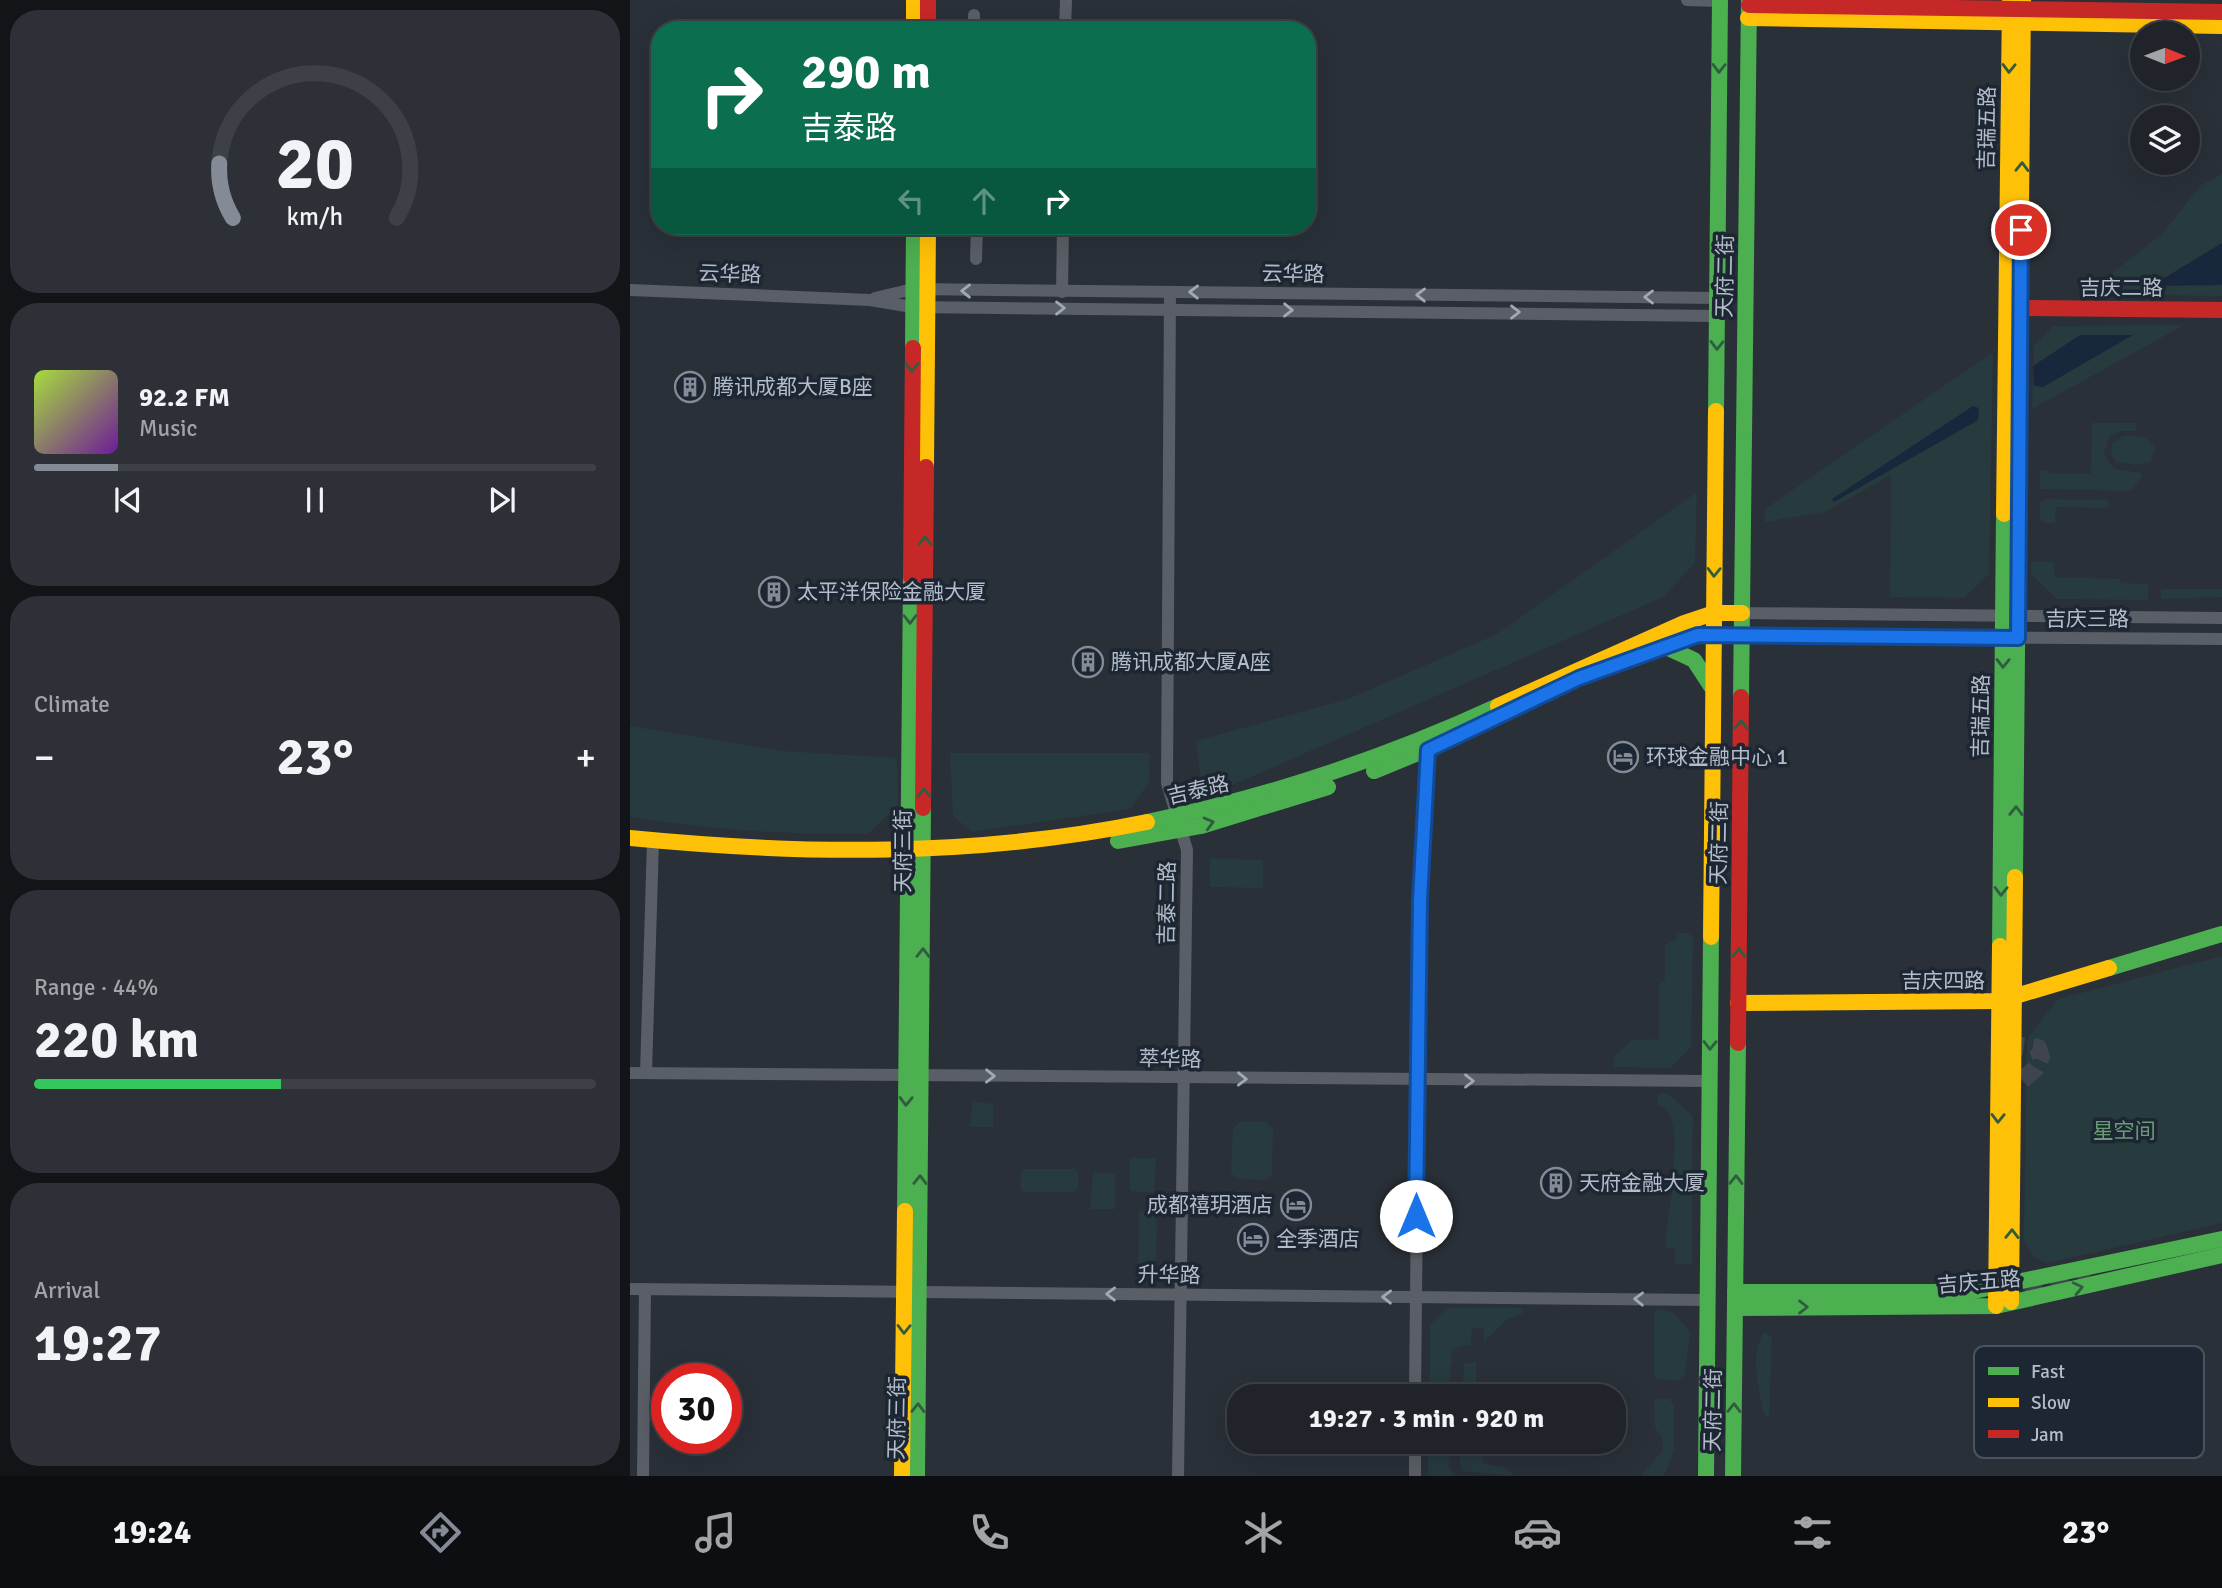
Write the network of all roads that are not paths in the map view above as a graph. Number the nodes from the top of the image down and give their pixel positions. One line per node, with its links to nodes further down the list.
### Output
1 (914, 0): 10 (street)
2 (928, 0): 11 (street)
3 (1066, 0): 13 (street)
4 (1687, 0): 5 (street)
5 (1720, 0): 24 (street, 天府二街, one-way to 24)
6 (1749, 8): 7 (street); 30 (street, 天府二街)
7 (2017, 11): 8 (street); 14 (street); 25 (street, 吉瑞五路, one-way to 7); 31 (street, 吉瑞五路, one-way to 31)
8 (2222, 12)
9 (974, 15): 12 (street)
10 (914, 21)
11 (928, 21)
12 (974, 21)
13 (1065, 21)
14 (2222, 26)
15 (915, 235): 23 (street, 天府三街)
16 (927, 235): 23 (street, 天府三街)
17 (977, 235): 19 (street)
18 (1063, 235): 21 (street)
19 (976, 259)
20 (630, 290): 23 (street, 云华路)
21 (1062, 292): 22 (street, 云华路); 23 (street, 云华路, one-way to 23)
22 (1170, 292): 24 (street, 云华路, one-way to 22); 26 (street, 吉泰二路)
23 (920, 298): 26 (street, 云华路, one-way to 26); 44 (street, 天府三街)
24 (1717, 298): 28 (street, 天府二街)
25 (2021, 308): 27 (street, 吉庆二路); 31 (street, 吉瑞五路)
26 (1170, 309): 28 (street, 云华路, one-way to 28); 40 (street, 吉泰二路)
27 (2222, 310)
28 (1717, 316): 29 (street, 天府二街, one-way to 29)
29 (1714, 613): 30 (street, 吉泰路); 33 (street, 天府二街); 39 (street, 吉泰路)
30 (1742, 613): 31 (street, 吉庆三路); 34 (street, 天府二街)
31 (2011, 615): 32 (street, 吉庆三路); 35 (street, 吉瑞五路)
32 (2222, 618)
33 (1714, 634): 34 (street, 吉泰路); 37 (street, 吉泰路); 38 (street, 天府二街)
34 (1742, 636): 35 (street, 吉庆三路); 47 (street, 天府二街, one-way to 34)
35 (2010, 638): 36 (street, 吉庆三路); 46 (street, 吉瑞五路)
36 (2222, 639)
37 (1664, 646): 38 (street); 39 (street, 吉泰路)
38 (1713, 708): 53 (street, 天府二街, one-way to 53)
39 (1429, 743): 40 (street, 吉泰路); 52 (street)
40 (1179, 823): 44 (street, 吉泰路); 51 (street, 吉泰二路)
41 (630, 838): 42 (street, 吉泰路)
42 (653, 846): 43 (street, 吉泰路); 44 (street, 吉泰路); 49 (street)
43 (630, 849)
44 (917, 855): 50 (street, 天府三街)
45 (2222, 934): 46 (street, 吉庆四路)
46 (2007, 999): 47 (street, 吉庆四路); 56 (street, 吉瑞五路, one-way to 56); 56 (street, 吉瑞五路, one-way to 46)
47 (1738, 1003): 63 (street, 天府二街, one-way to 47)
48 (630, 1073): 49 (street, 萃华路)
49 (646, 1073): 50 (street, 萃华路)
50 (914, 1075): 51 (street, 萃华路, one-way to 51); 59 (street, 天府三街)
51 (1184, 1078): 52 (street, 萃华路, one-way to 52); 60 (street, 吉泰二路)
52 (1417, 1081): 53 (street, 萃华路, one-way to 53); 61 (street)
53 (1710, 1082): 62 (street, 天府二街)
54 (2222, 1239): 56 (street, 吉庆五路)
55 (2222, 1255): 64 (street, 吉庆五路, one-way to 55)
56 (2004, 1285): 63 (street, 吉庆五路); 64 (street, 吉瑞五路)
57 (630, 1289): 58 (street, 升华路)
58 (645, 1289): 59 (street, 升华路); 67 (street)
59 (912, 1292): 60 (street, 升华路, one-way to 59); 68 (street, 天府三街, one-way to 68); 69 (street, 天府三街, one-way to 59)
60 (1182, 1295): 61 (street, 升华路, one-way to 60); 70 (street, 吉泰二路)
61 (1415, 1297): 62 (street, 升华路, one-way to 61); 65 (street)
62 (1707, 1300): 72 (street, 天府二街)
63 (1735, 1300): 64 (street, 吉庆五路, one-way to 64); 73 (street, 天府二街, one-way to 63)
64 (2004, 1304)
65 (1415, 1384)
66 (1415, 1454): 71 (street)
67 (643, 1476)
68 (902, 1476)
69 (917, 1476)
70 (1178, 1476)
71 (1415, 1476)
72 (1706, 1476)
73 (1733, 1476)

